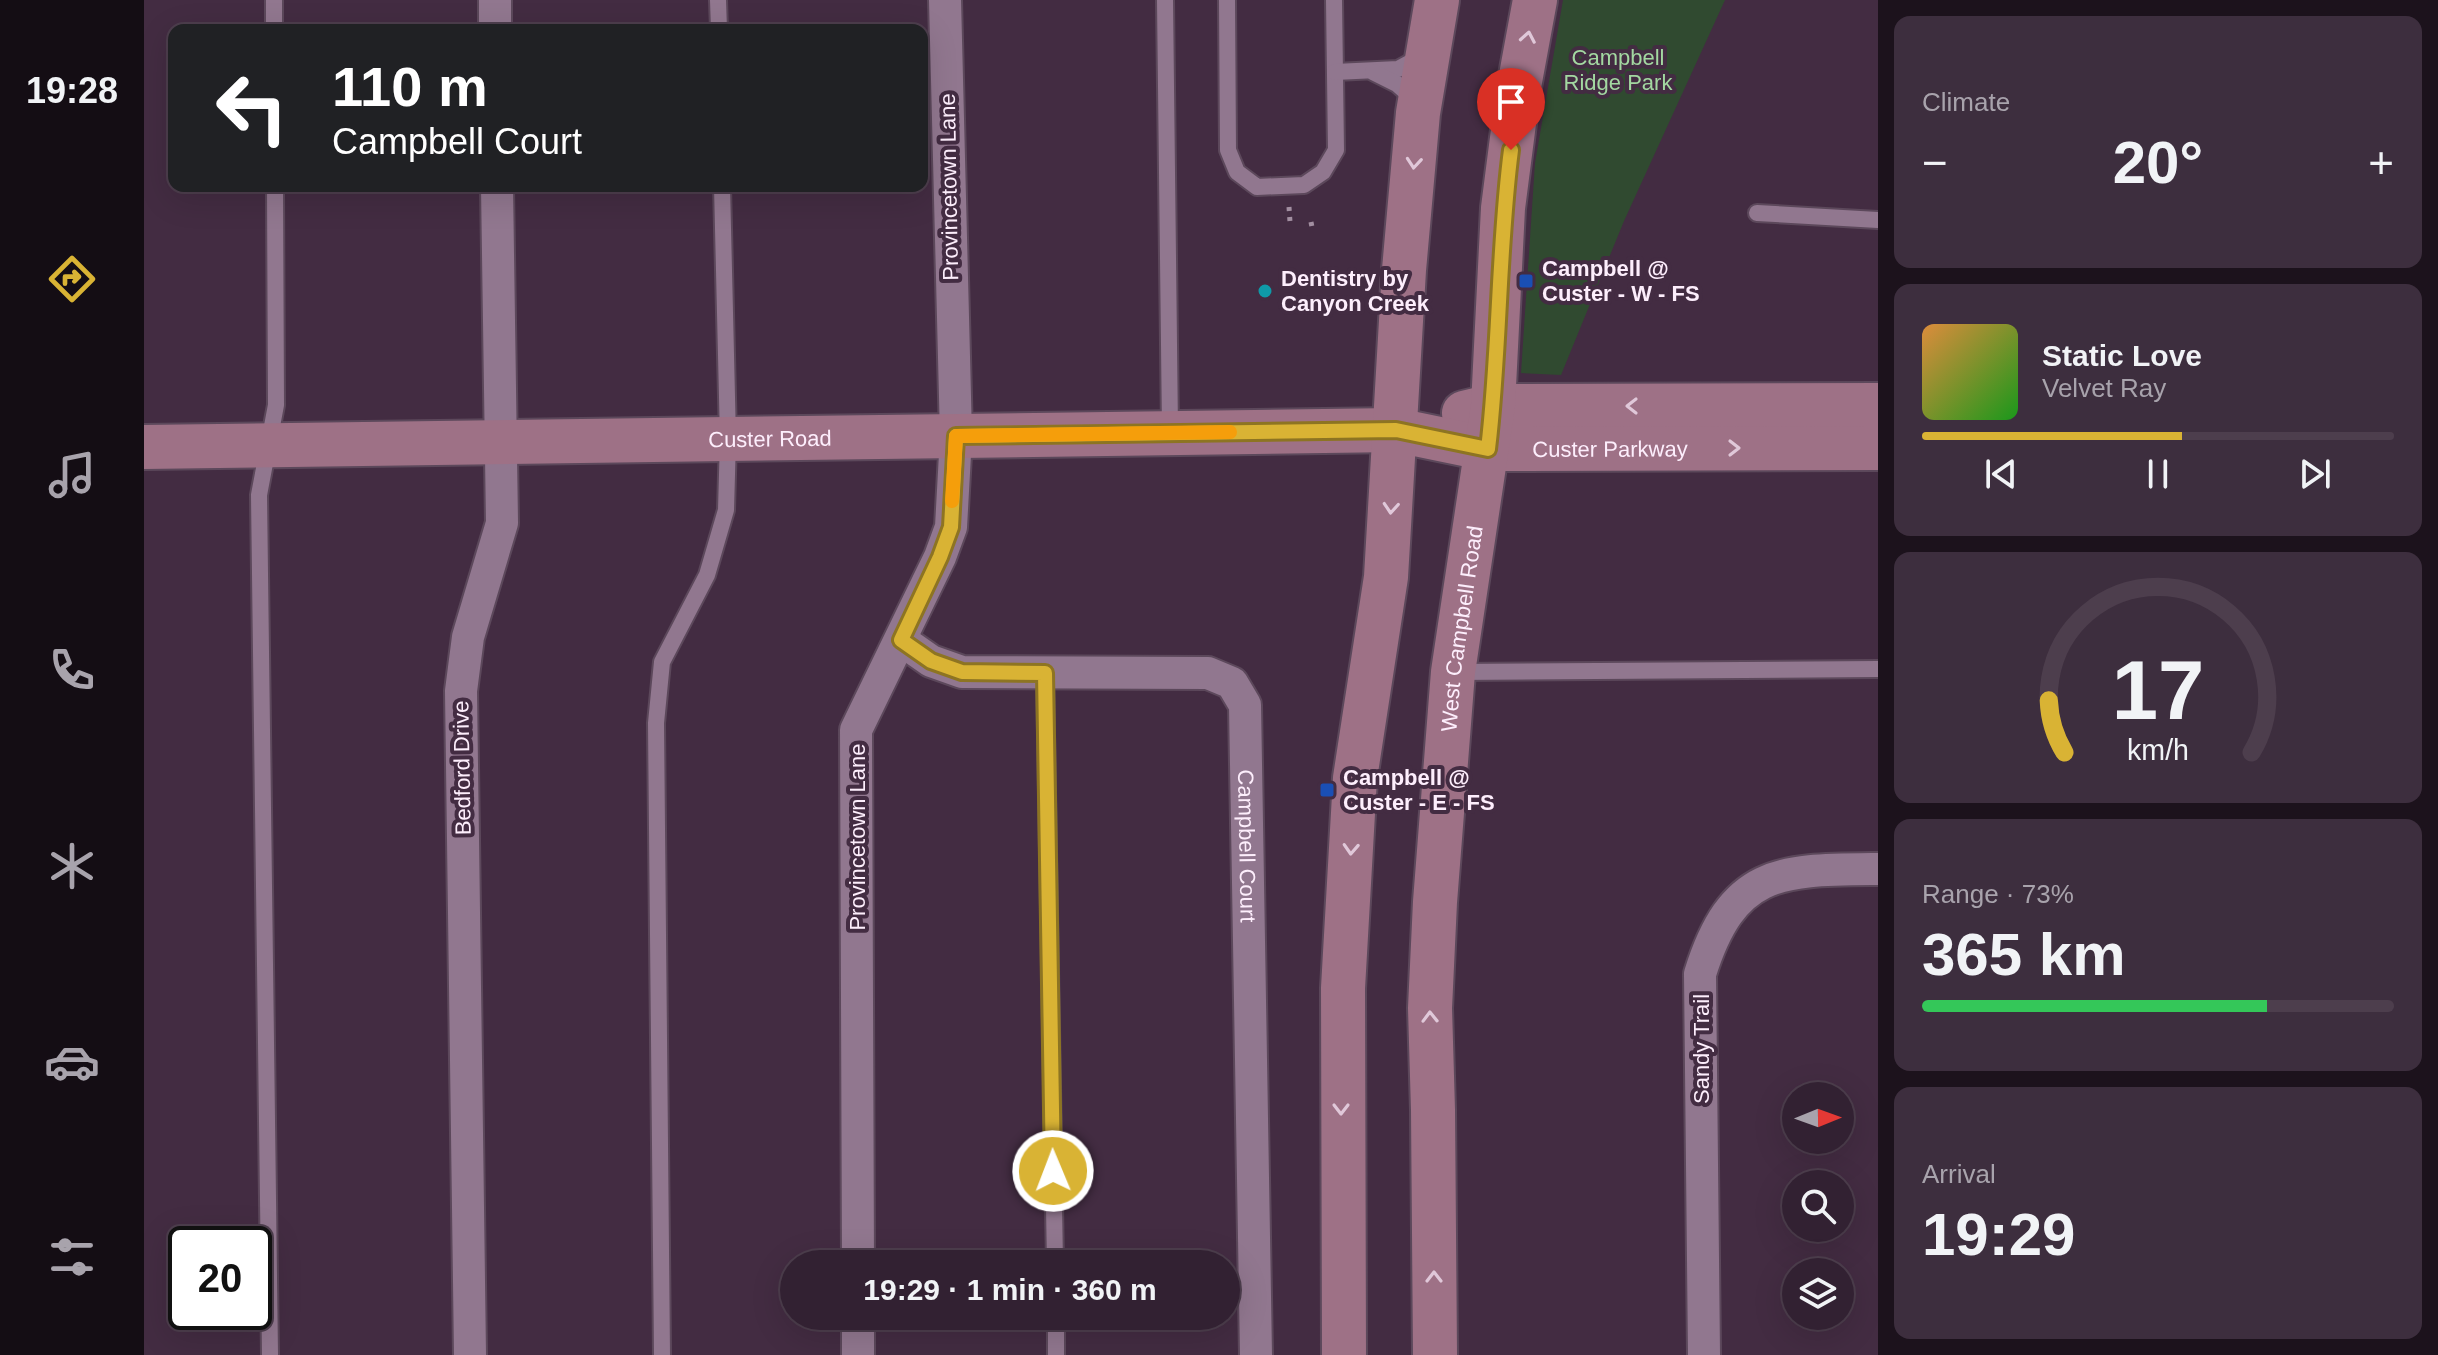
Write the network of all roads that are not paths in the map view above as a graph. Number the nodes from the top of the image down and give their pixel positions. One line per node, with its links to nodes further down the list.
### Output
1 (274, 0): 10 (lane)
2 (495, 0): 11 (street)
3 (718, 0): 12 (lane)
4 (945, 0): 26 (street, Provincetown Lane)
5 (1165, 0): 25 (lane)
6 (1227, 0): 15 (lane)
7 (1334, 0): 15 (lane)
8 (1437, 0): 13 (main road)
9 (1535, 0): 23 (main road, West Campbell Road, one-way to 9)
10 (274, 24)
11 (495, 24)
12 (719, 24)
13 (1427, 54): 14 (lane); 16 (main road)
14 (1371, 71): 15 (lane); 16 (lane)
15 (1335, 72)
16 (1419, 104): 24 (main road, one-way to 24)
17 (275, 192): 29 (lane)
18 (497, 192): 28 (street, Bedford Drive)
19 (722, 192): 27 (lane)
20 (1757, 213): 21 (lane)
21 (1878, 220)
22 (1878, 405): 23 (main road, Custer Parkway, one-way to 23)
23 (1493, 406): 24 (main road, Custer Parkway); 32 (main road, West Campbell Road)
24 (1396, 430): 25 (main road, Custer Road); 32 (main road, Custer Parkway); 48 (main road, one-way to 48)
25 (1170, 433): 26 (main road, Custer Road)
26 (956, 436): 27 (main road, Custer Road); 33 (street, Provincetown Lane)
27 (728, 439): 28 (main road, Custer Road); 44 (lane)
28 (501, 442): 29 (main road, Custer Road); 43 (street, Bedford Drive)
29 (267, 445): 30 (main road, Custer Road); 42 (lane)
30 (144, 447)
31 (1878, 448): 32 (main road, Custer Parkway, one-way to 31)
32 (1488, 449): 35 (main road, West Campbell Road)
33 (901, 640): 36 (street, Campbell Court); 38 (street, Provincetown Lane)
34 (1878, 669): 35 (lane)
35 (1453, 672): 49 (main road, West Campbell Road, one-way to 35)
36 (1045, 673): 39 (lane); 47 (street, Campbell Court)
37 (1878, 869): 50 (street, Sandy Trail)
38 (858, 1250)
39 (1055, 1250)
40 (858, 1330): 45 (street)
41 (1056, 1330): 46 (lane)
42 (270, 1355)
43 (470, 1355)
44 (662, 1355)
45 (858, 1355)
46 (1056, 1355)
47 (1256, 1355)
48 (1344, 1355)
49 (1435, 1355)
50 (1704, 1355)

